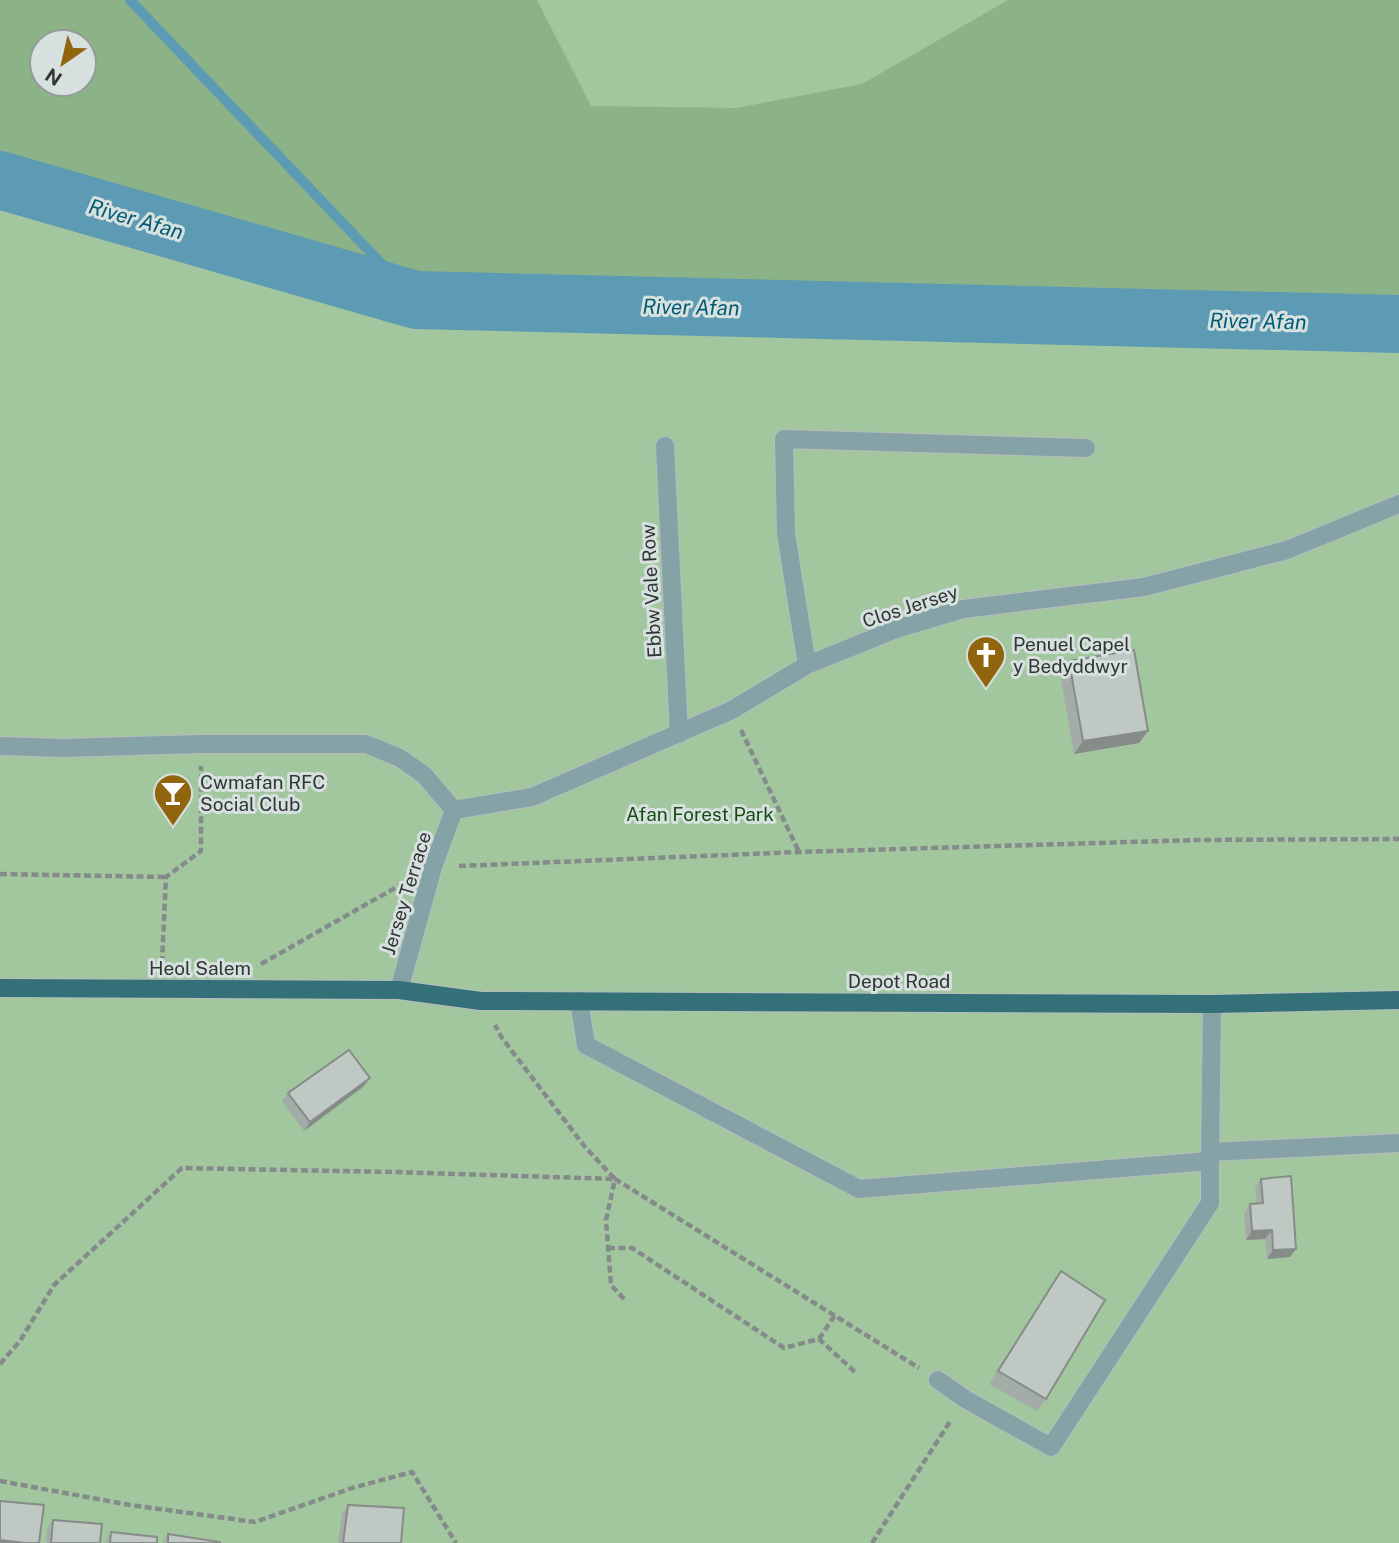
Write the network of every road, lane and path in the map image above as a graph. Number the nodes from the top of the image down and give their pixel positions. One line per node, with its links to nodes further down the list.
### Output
1 (665, 446): 6 (street, Ebbw Vale Row)
2 (1086, 448): 4 (street)
3 (1399, 505): 4 (street, Clos Jersey)
4 (807, 665): 5 (street, Clos Jersey)
5 (732, 710): 6 (street, Clos Jersey); 11 (path)
6 (679, 734): 9 (street, Clos Jersey)
7 (201, 744): 8 (street); 9 (street); 14 (path)
8 (0, 746)
9 (454, 810): 12 (street, Jersey Terrace)
10 (1399, 839): 11 (path)
11 (799, 852): 12 (path)
12 (433, 867): 15 (path); 18 (street, Jersey Terrace)
13 (0, 874): 14 (path)
14 (166, 877): 17 (path)
15 (253, 969)
16 (0, 988): 17 (main road, Heol Salem)
17 (162, 989): 18 (main road, Heol Salem)
18 (399, 990): 20 (main road, Depot Road)
19 (1399, 1000): 22 (main road, Depot Road)
20 (481, 1001): 21 (main road, Depot Road); 25 (path)
21 (579, 1001): 22 (main road, Depot Road); 24 (street)
22 (1212, 1004): 24 (street)
23 (1399, 1143): 24 (street)
24 (1210, 1156): 33 (street)
25 (615, 1180): 26 (path); 28 (path); 30 (path)
26 (608, 1248): 27 (path); 29 (path)
27 (624, 1299)
28 (835, 1315): 29 (path); 32 (path)
29 (819, 1339): 31 (path)
30 (0, 1364)
31 (856, 1373)
32 (938, 1380): 33 (street)
33 (965, 1399): 36 (path)
34 (0, 1481): 35 (path)
35 (456, 1543)
36 (872, 1543)

